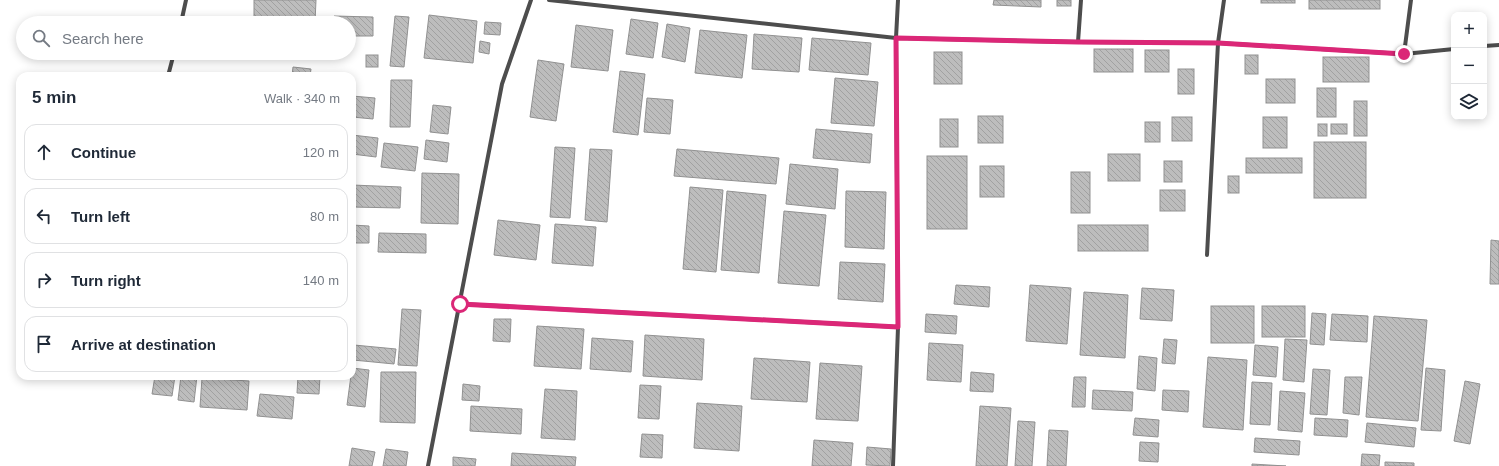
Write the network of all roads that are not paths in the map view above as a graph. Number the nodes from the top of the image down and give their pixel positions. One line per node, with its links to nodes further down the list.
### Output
1 (186, 0): 8 (street)
2 (531, 0): 19 (street)
3 (549, 0): 9 (street)
4 (898, 0): 9 (street)
5 (1081, 0): 10 (street)
6 (1224, 0): 11 (street)
7 (1411, 0): 15 (street)
8 (183, 16)
9 (896, 38): 10 (street); 20 (street)
10 (1078, 42): 11 (street)
11 (1218, 43): 15 (street); 18 (street)
12 (1499, 45): 13 (street)
13 (1487, 46)
14 (1451, 49): 15 (street)
15 (1404, 54)
16 (172, 60): 17 (street)
17 (169, 72)
18 (1206, 255)
19 (460, 304): 20 (street); 21 (street)
20 (898, 327): 22 (street)
21 (428, 466)
22 (893, 466)

